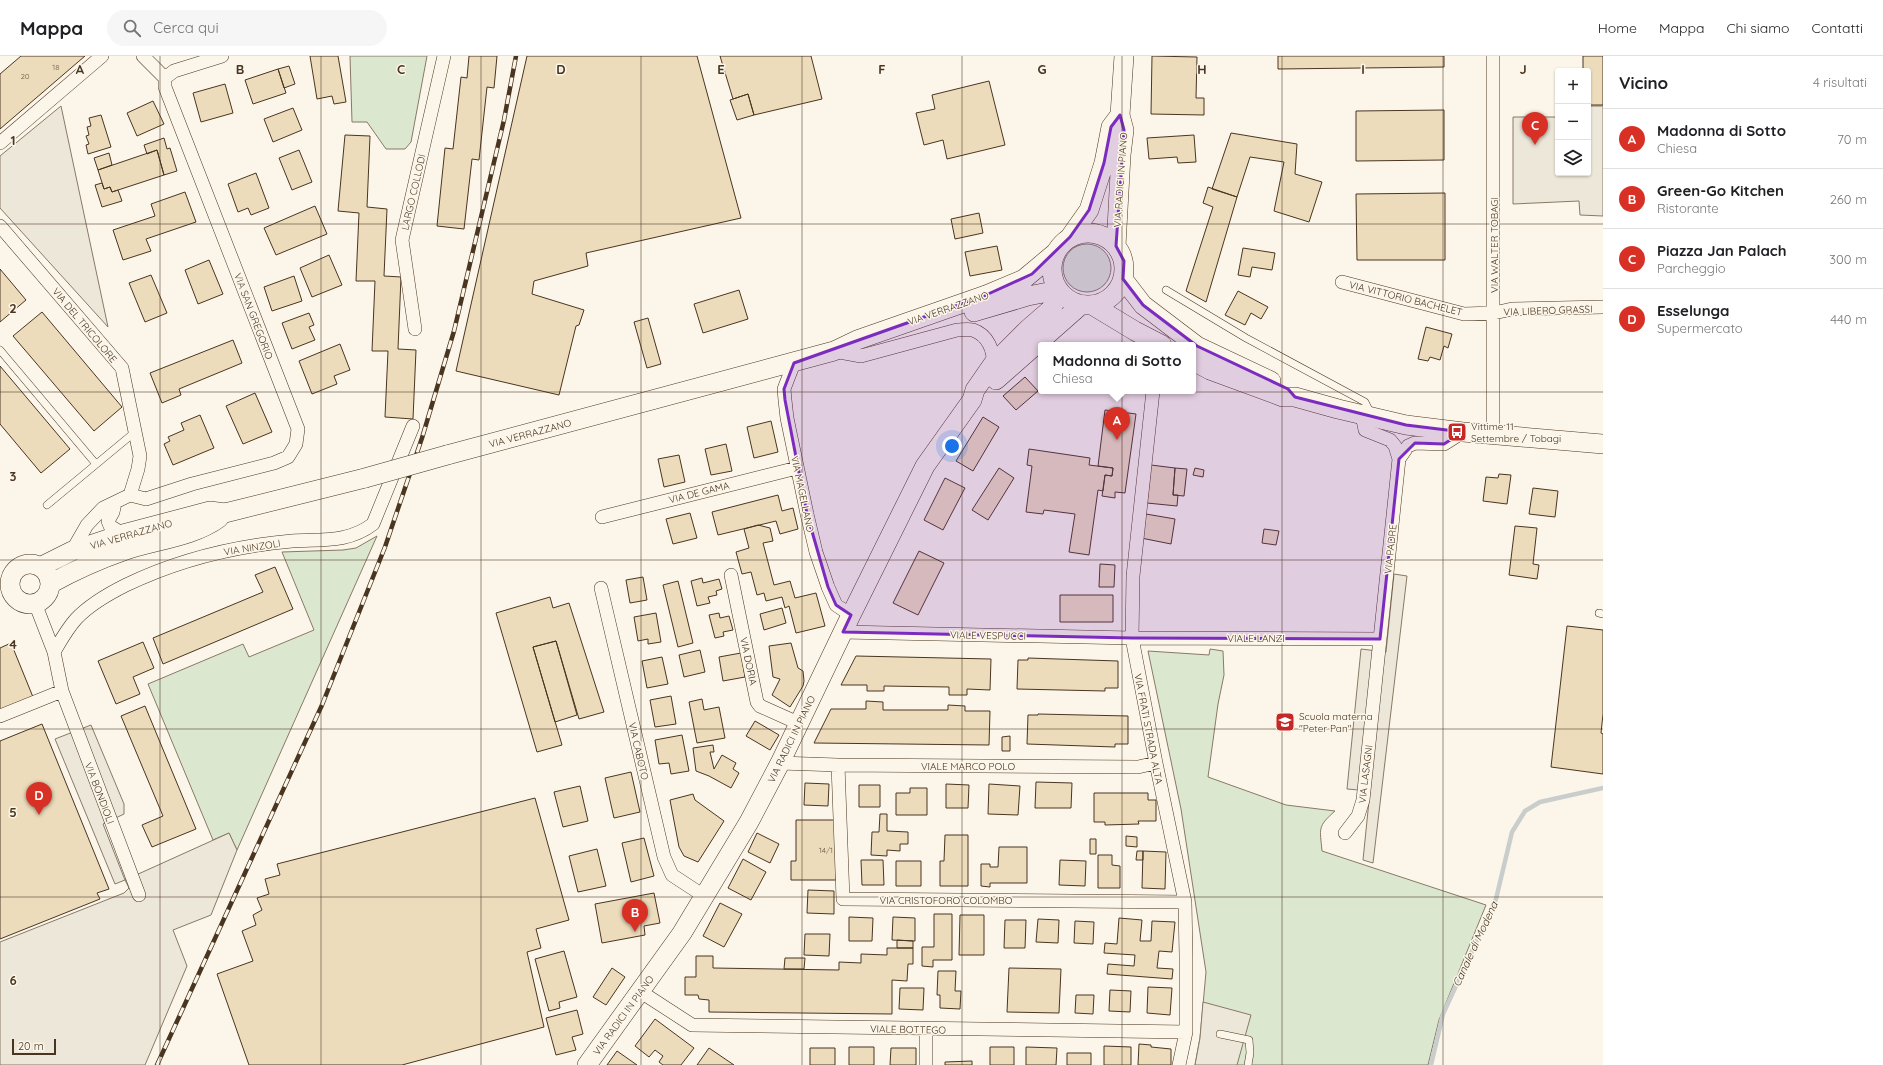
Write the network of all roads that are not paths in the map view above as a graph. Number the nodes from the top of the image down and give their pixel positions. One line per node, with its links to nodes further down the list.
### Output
1 (102, 56): 9 (street)
2 (143, 56): 7 (street)
3 (222, 56): 7 (street)
4 (444, 56): 21 (street, LARGO COLLODI)
5 (1124, 56): 8 (main road, VIA RADICI IN PIANO)
6 (1493, 56): 20 (street, VIA WALTER TOBAGI)
7 (165, 78): 45 (street, VIA SAN GREGORIO)
8 (1120, 115): 11 (main road, VIA RADICI IN PIANO); 12 (main road, VIA RADICI IN PIANO)
9 (0, 143)
10 (0, 226): 38 (street, VIA DEL TRICOLORE)
11 (1070, 237): 12 (main road, VIA RADICI IN PIANO); 13 (main road, VIA RADICI IN PIANO)
12 (1116, 246): 14 (main road, VIA RADICI IN PIANO)
13 (1055, 253): 17 (main road); 29 (main road, VIA VERRAZZANO)
14 (1123, 279): 18 (main road, VIA RADICI IN PIANO); 25 (main road)
15 (1342, 282): 20 (street, VIA VITTORIO BACHELET)
16 (1166, 290): 36 (lane)
17 (1059, 292): 18 (main road); 29 (main road, VIA VERRAZZANO); 32 (main road, VIA RADICI IN PIANO)
18 (1087, 305): 22 (main road); 23 (main road, VIA RADICI IN PIANO)
19 (1603, 307): 20 (street, VIA LIBERO GRASSI)
20 (1494, 313): 40 (street, VIA WALTER TOBAGI)
21 (415, 329)
22 (1138, 338): 24 (main road)
23 (1041, 342)
24 (1152, 342)
25 (1192, 342)
26 (1038, 344): 35 (main road, VIA RADICI IN PIANO)
27 (1196, 345): 34 (main road)
28 (0, 350): 43 (lane)
29 (834, 350): 30 (main road, VIA VERRAZZANO); 32 (street)
30 (794, 363): 44 (street, VIA MAGELLANO); 48 (main road, VIA VERRAZZANO, bridge)
31 (1196, 363): 34 (main road)
32 (993, 364): 35 (main road, VIA RADICI IN PIANO)
33 (1153, 394): 61 (street, VIA FRATI STRADA ALTA)
34 (1295, 397): 36 (main road)
35 (972, 400): 59 (main road, VIA RADICI IN PIANO)
36 (1367, 416): 39 (main road); 42 (street)
37 (413, 426): 63 (street, VIA NINZOLI)
38 (135, 432): 43 (lane); 45 (street, VIA DEL TRICOLORE)
39 (1463, 432): 40 (main road); 42 (street)
40 (1493, 434): 41 (main road)
41 (1603, 444)
42 (1399, 459): 62 (street, VIA PADRE)
43 (96, 464): 47 (lane)
44 (797, 468): 49 (street, VIA DE GAMA); 59 (street, VIA MAGELLANO)
45 (130, 495): 46 (street)
46 (115, 503): 50 (street); 51 (street)
47 (47, 505)
48 (225, 514): 50 (main road, VIA VERRAZZANO); 55 (main road, VIA VERRAZZANO)
49 (602, 517)
50 (123, 534): 51 (main road, VIA VERRAZZANO)
51 (72, 551): 52 (main road, VIA VERRAZZANO)
52 (40, 567): 54 (main road, VIA VERRAZZANO); 55 (main road)
53 (731, 574): 66 (street, VIA DORIA)
54 (6, 578): 57 (main road, VIA VERRAZZANO)
55 (50, 584): 58 (main road)
56 (601, 588): 72 (street, VIA CABOTO)
57 (8, 598): 58 (main road, VIA VERRAZZANO)
58 (35, 603): 63 (street, VIA BONDIOLI)
59 (851, 615): 60 (main road, VIA RADICI IN PIANO)
60 (843, 632): 61 (street, VIALE VESPUCCI); 66 (main road, VIA RADICI IN PIANO)
61 (1132, 638): 62 (street, VIALE LANZI); 68 (street, VIA FRATI STRADA ALTA)
62 (1380, 639): 70 (street, VIA LASAGNI)
63 (54, 652): 64 (street, VIA BONDIOLI)
64 (62, 691): 65 (street); 71 (street, VIA BONDIOLI)
65 (0, 716)
66 (798, 723): 67 (main road, VIA RADICI IN PIANO)
67 (780, 763): 69 (street, VIALE MARCO POLO); 72 (main road, VIA RADICI IN PIANO)
68 (1156, 763): 69 (street, VIALE MARCO POLO); 73 (street, VIA FRATI STRADA ALTA)
69 (838, 765): 73 (street, VIA CRISTOFORO COLOMBO)
70 (1345, 833)
71 (139, 895)
72 (704, 896): 74 (main road, VIA RADICI IN PIANO)
73 (1185, 902): 76 (street, VIA FRATI STRADA ALTA)
74 (641, 992): 75 (street, VIALE BOTTEGO); 78 (main road, VIA RADICI IN PIANO)
75 (926, 1029): 76 (street, VIALE BOTTEGO); 79 (street)
76 (1186, 1032): 80 (street, VIA FRATI STRADA ALTA)
77 (1220, 1034): 81 (lane)
78 (587, 1065)
79 (926, 1065)
80 (1179, 1065)
81 (1248, 1065)

